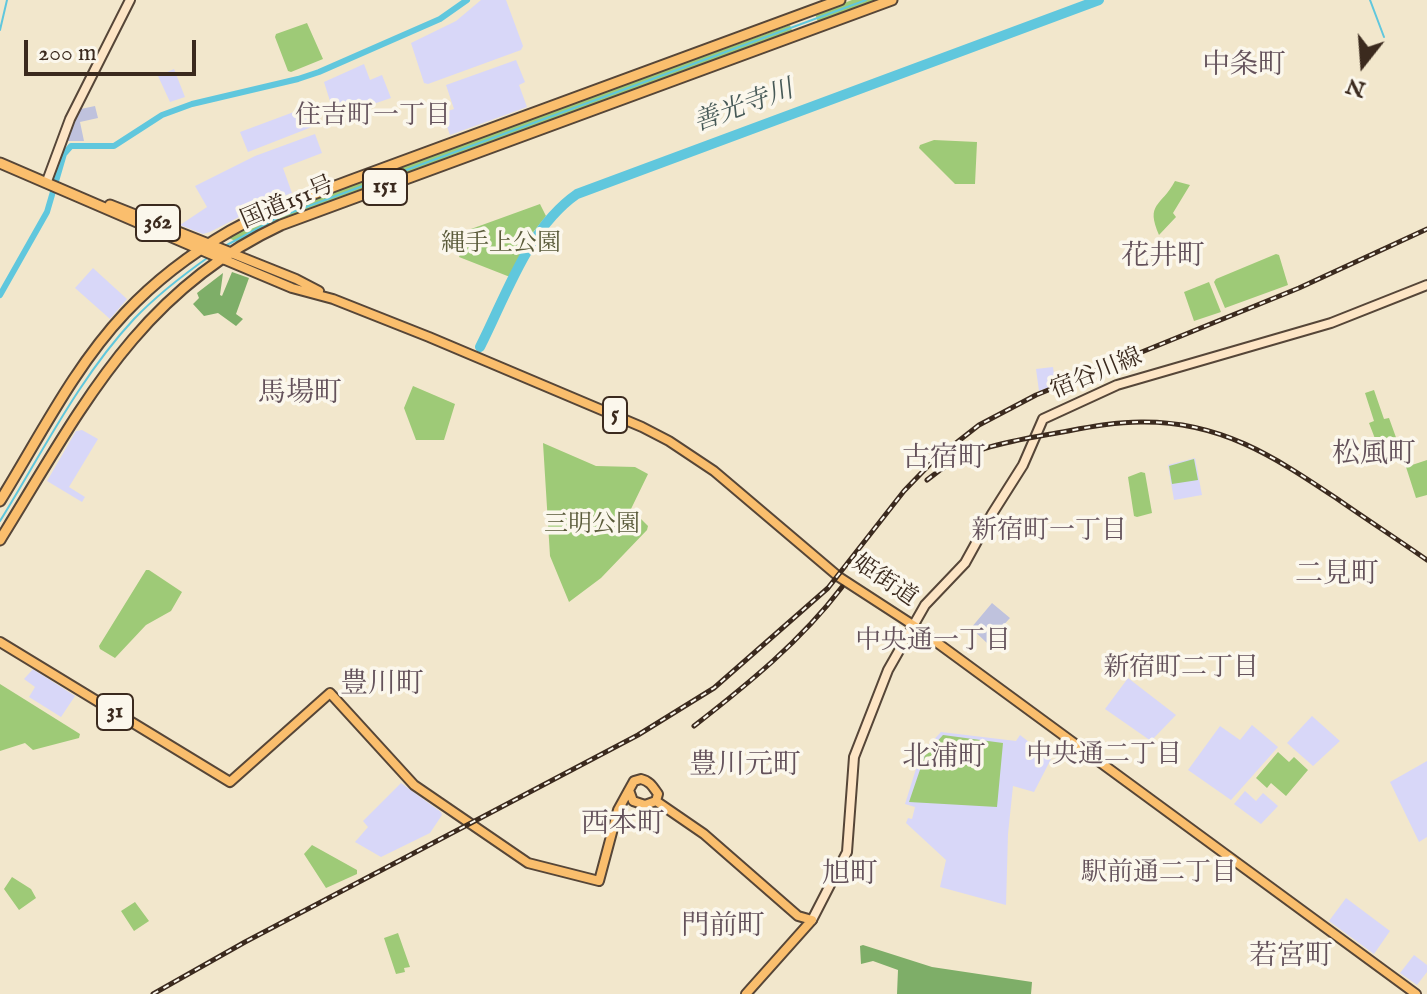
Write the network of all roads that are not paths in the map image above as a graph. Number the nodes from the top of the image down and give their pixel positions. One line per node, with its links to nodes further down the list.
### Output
1 (130, 0): 5 (main road)
2 (840, 0): 6 (highway, 国道151号 / 151)
3 (892, 0): 7 (highway, 国道151号 / 151)
4 (0, 163): 5 (highway, 362)
5 (47, 181): 6 (highway, 362)
6 (206, 247): 7 (highway, 362); 9 (highway, 国道151号 / 151)
7 (227, 256): 10 (highway, 国道151号 / 151); 11 (main road, 姫街道 / 5)
8 (1427, 285): 11 (main road, 宿谷川線)
9 (0, 501)
10 (0, 540)
11 (913, 625): 15 (main road, 宿谷川線); 17 (main road, 姫街道 / 5)
12 (0, 642): 14 (main road, 31)
13 (656, 801): 14 (main road); 14 (main road); 15 (main road)
14 (628, 802)
15 (812, 920): 16 (main road)
16 (746, 994)
17 (1416, 994)

